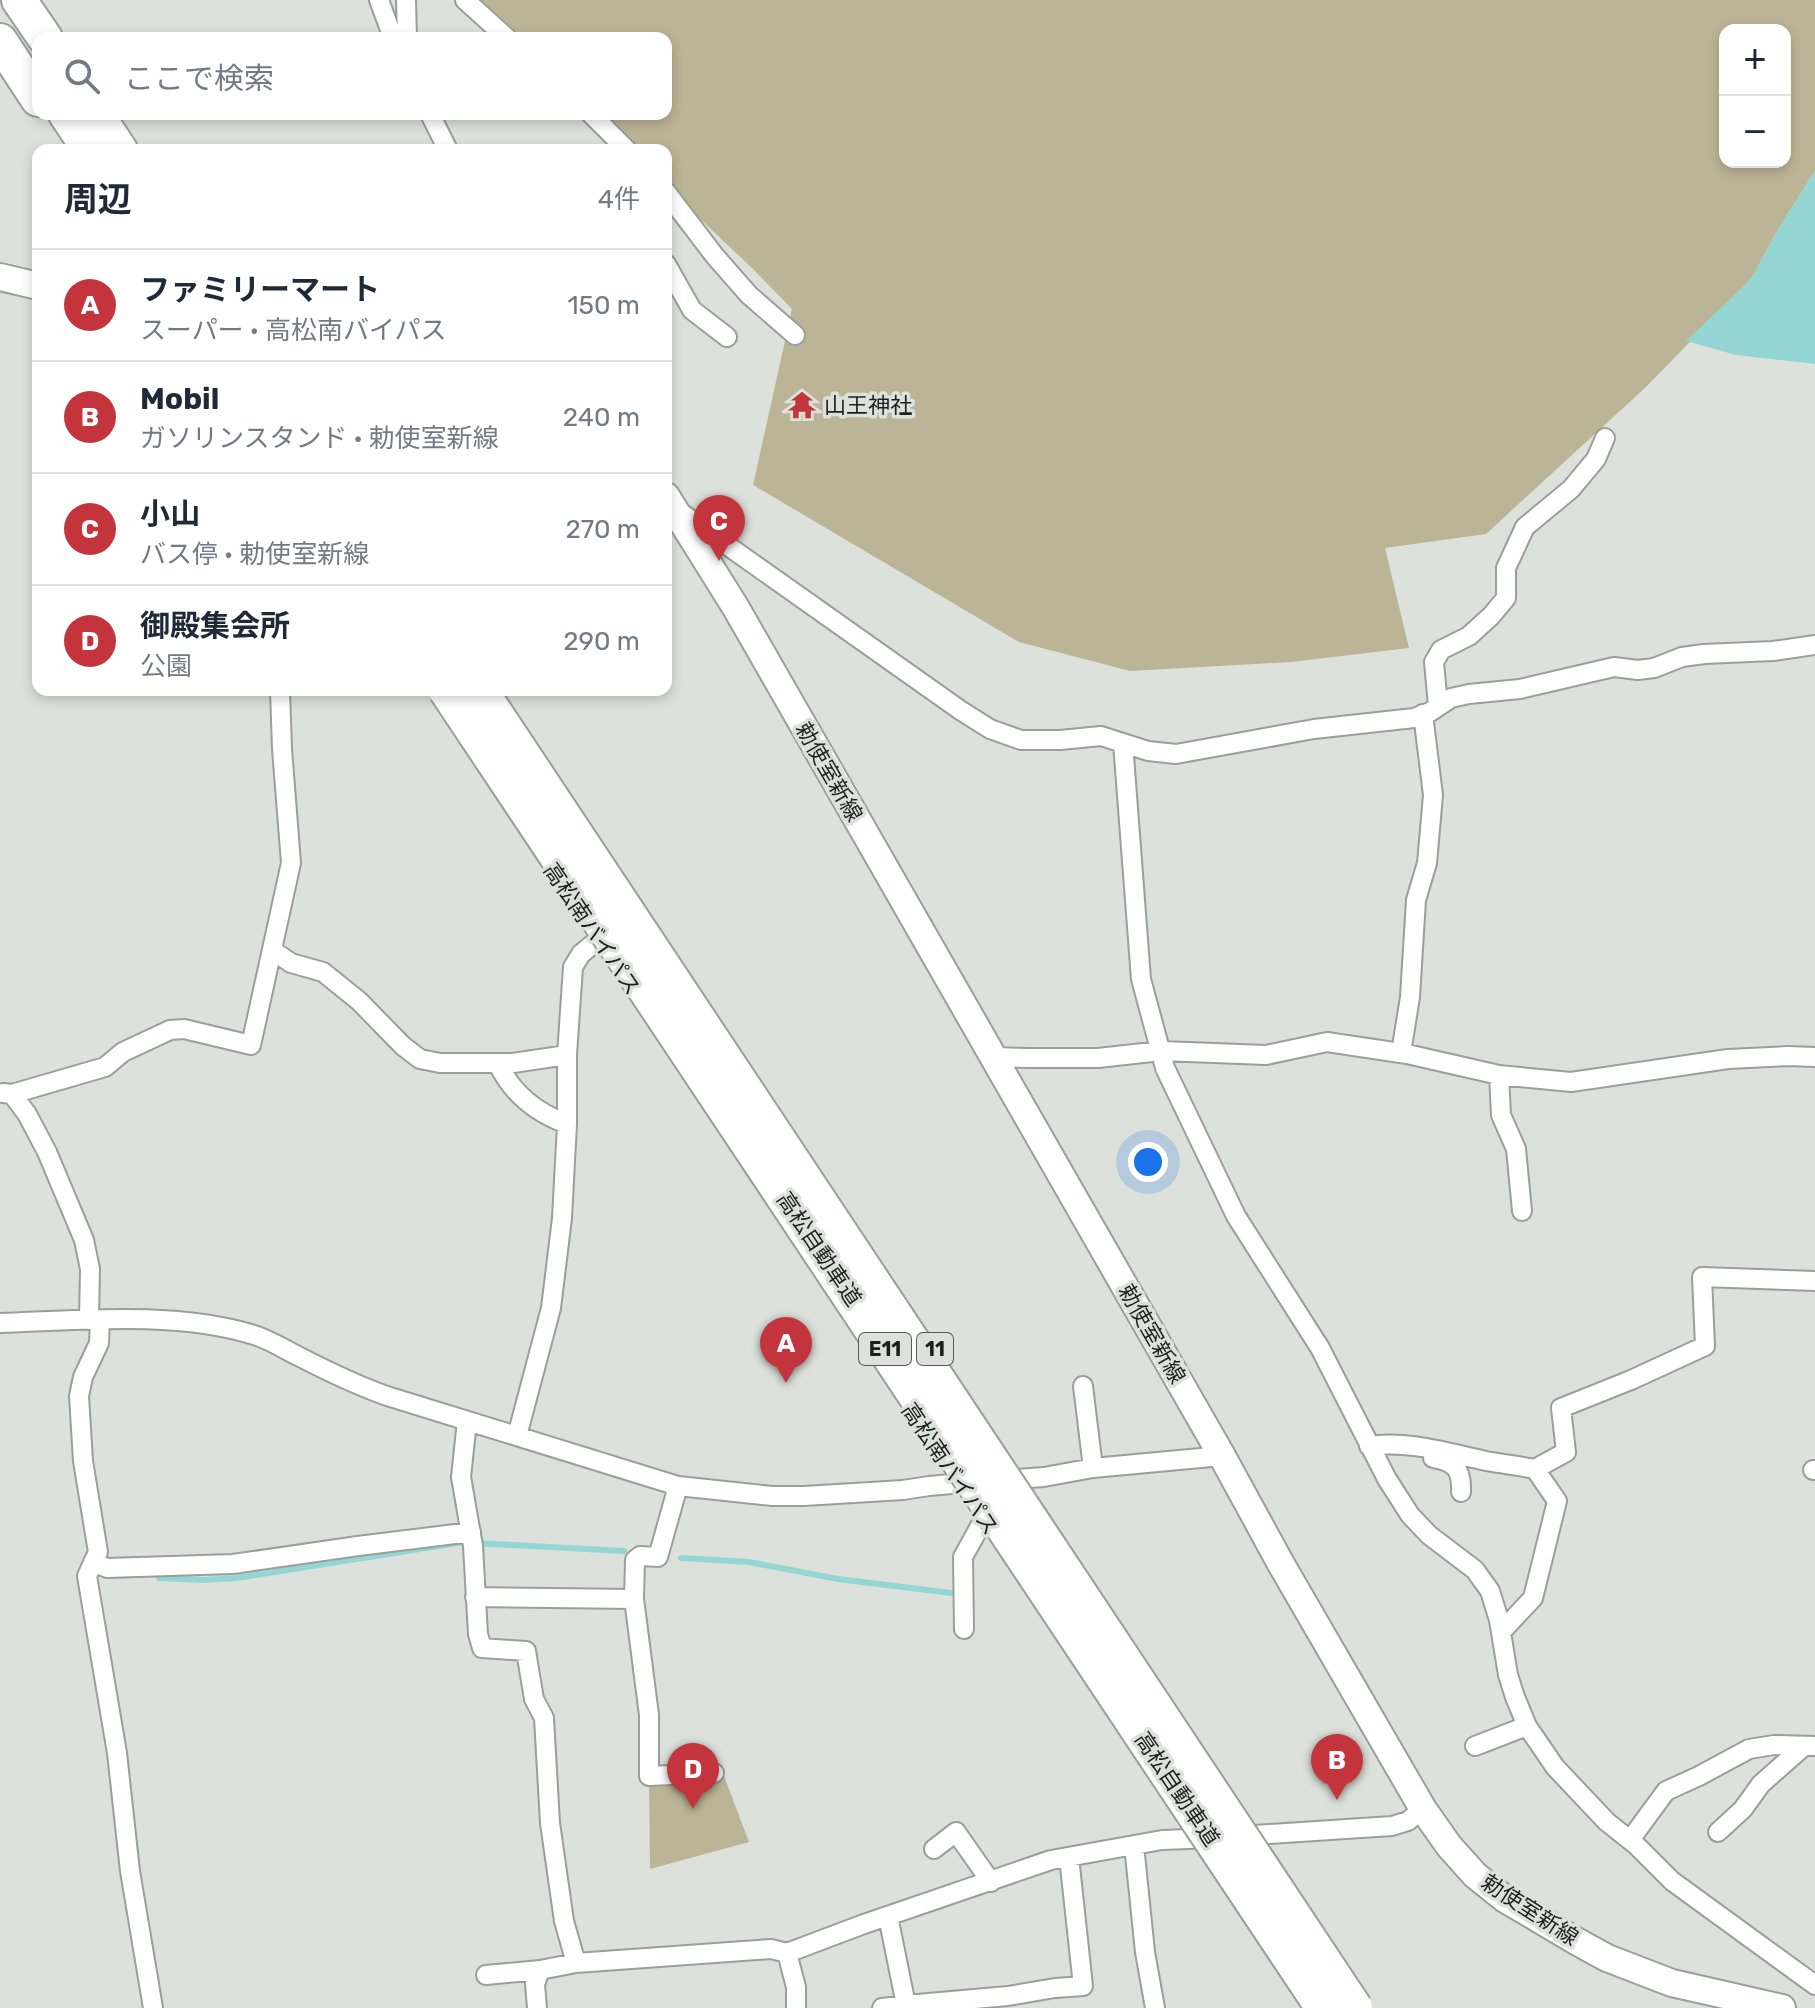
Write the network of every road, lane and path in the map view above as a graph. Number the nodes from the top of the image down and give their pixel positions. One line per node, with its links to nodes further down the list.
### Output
1 (19, 0): 7 (highway)
2 (39, 0): 8 (highway)
3 (379, 0): 9 (street)
4 (406, 0): 10 (street)
5 (465, 0): 11 (street)
6 (0, 16): 13 (highway)
7 (41, 32)
8 (60, 32)
9 (391, 32)
10 (407, 32)
11 (500, 32)
12 (0, 41): 14 (highway)
13 (32, 64)
14 (32, 90)
15 (52, 120): 21 (highway)
16 (70, 120): 22 (highway)
17 (100, 120): 23 (highway)
18 (118, 120): 24 (highway)
19 (433, 120): 25 (street)
20 (597, 120): 26 (street)
21 (68, 144)
22 (86, 144)
23 (116, 144)
24 (134, 144)
25 (445, 144)
26 (621, 144)
27 (672, 200): 31 (street)
28 (672, 275): 32 (street)
29 (0, 277): 30 (main road)
30 (32, 285)
31 (795, 335)
32 (727, 337)
33 (1605, 438): 42 (street)
34 (672, 503): 43 (street)
35 (672, 505): 49 (main road, 勅使室新線)
36 (1815, 645): 42 (street)
37 (280, 696): 45 (street)
38 (434, 696): 44 (highway, 高松南バイパス / 11)
39 (450, 696): 103 (highway, 高松自動車道 / E11, bridge)
40 (484, 696): 104 (highway, 高松自動車道 / E11, bridge)
41 (503, 696): 66 (highway, 11)
42 (1431, 710): 43 (street); 47 (street)
43 (1123, 743): 46 (street)
44 (599, 939): 48 (street); 67 (highway, 高松南バイパス / 11)
45 (272, 950): 51 (street); 53 (street)
46 (1161, 1051): 47 (street); 49 (street); 62 (street)
47 (1401, 1053): 52 (street)
48 (567, 1055): 51 (street); 54 (street)
49 (992, 1057): 63 (main road, 勅使室新線)
50 (1815, 1057): 52 (street)
51 (498, 1064): 54 (street)
52 (1499, 1075): 55 (street)
53 (6, 1093): 57 (street)
54 (567, 1124): 61 (street)
55 (1522, 1211)
56 (1815, 1281): 65 (street)
57 (94, 1320): 58 (street); 60 (street); 72 (street)
58 (0, 1323)
59 (1083, 1386): 64 (street)
60 (467, 1421): 61 (street); 71 (street)
61 (517, 1436): 68 (street)
62 (1372, 1450): 65 (street); 69 (street); 76 (street)
63 (1222, 1456): 64 (street); 81 (main road, 勅使室新線)
64 (1093, 1468): 66 (street)
65 (1535, 1469): 76 (street)
66 (1021, 1478): 67 (street); 83 (highway, 11)
67 (959, 1483): 68 (street); 70 (highway, 高松南バイパス / 11)
68 (678, 1486): 74 (street)
69 (1461, 1492)
70 (984, 1519): 75 (street); 84 (highway, 高松南バイパス / 11)
71 (472, 1539): 72 (street); 73 (street)
72 (93, 1562): 97 (street)
73 (475, 1597): 74 (street); 92 (street)
74 (634, 1599): 80 (street)
75 (964, 1629)
76 (1501, 1632): 77 (street)
77 (1527, 1726): 78 (street); 85 (street)
78 (1475, 1746)
79 (1809, 1746): 82 (street); 85 (street)
80 (714, 1773)
81 (1423, 1809): 83 (street); 106 (main road, 勅使室新線)
82 (1718, 1832)
83 (1255, 1835): 84 (street); 105 (highway, 11)
84 (1198, 1839): 86 (street); 102 (highway, 高松南バイパス / 11)
85 (1630, 1840): 95 (street)
86 (1134, 1845): 88 (street); 101 (street)
87 (934, 1849): 89 (street)
88 (1069, 1857): 89 (street); 96 (street)
89 (991, 1882): 90 (street)
90 (888, 1916): 91 (street); 96 (street)
91 (787, 1953): 92 (street); 99 (street)
92 (576, 1963): 93 (street)
93 (540, 1970): 94 (street); 98 (street)
94 (486, 1975)
95 (1815, 1985)
96 (906, 2005): 100 (street)
97 (153, 2008)
98 (537, 2008)
99 (796, 2008)
100 (882, 2008)
101 (1155, 2008)
102 (1312, 2008)
103 (1323, 2008)
104 (1355, 2008)
105 (1370, 2008)
106 (1782, 2008)

